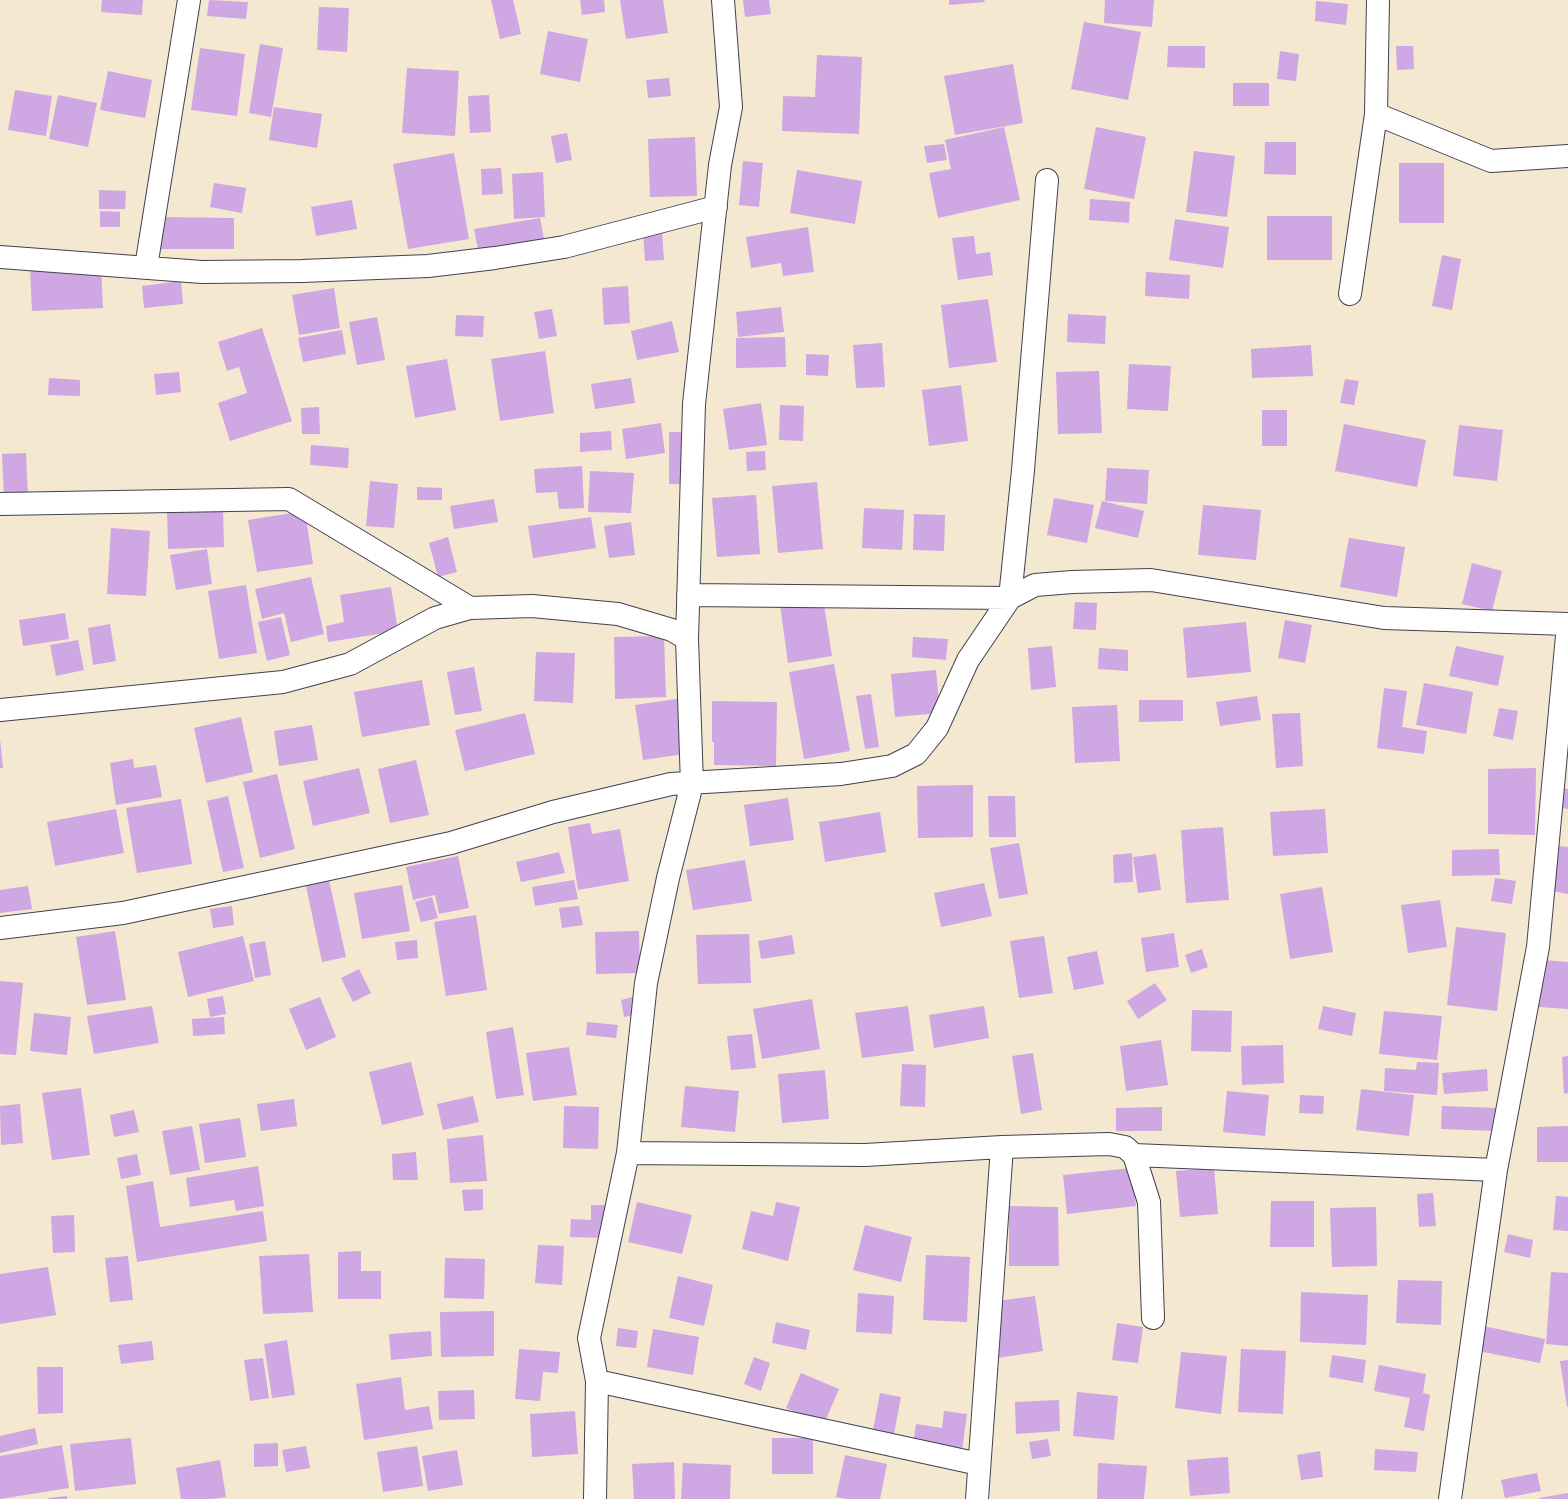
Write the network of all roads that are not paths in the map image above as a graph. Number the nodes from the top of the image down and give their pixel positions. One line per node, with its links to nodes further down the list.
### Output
1 (189, 0): 9 (street)
2 (724, 0): 7 (street)
3 (1378, 0): 4 (street)
4 (1376, 114): 5 (street); 10 (street)
5 (1568, 156)
6 (1047, 180): 13 (street)
7 (716, 207): 9 (street); 12 (street)
8 (0, 257): 9 (street)
9 (146, 267)
10 (1350, 294)
11 (0, 504): 14 (street)
12 (688, 595): 13 (street); 16 (street)
13 (1010, 598): 15 (street); 18 (street)
14 (470, 608): 16 (street); 17 (street)
15 (1568, 624): 23 (street)
16 (687, 639): 18 (street)
17 (0, 710)
18 (692, 784): 19 (street); 21 (street)
19 (0, 928)
20 (1002, 1147): 21 (street); 22 (street); 26 (street)
21 (628, 1153): 25 (street)
22 (1134, 1155): 23 (street); 24 (street)
23 (1496, 1170): 29 (street)
24 (1153, 1318)
25 (597, 1382): 26 (street); 27 (street)
26 (979, 1464): 28 (street)
27 (596, 1499)
28 (977, 1499)
29 (1450, 1499)

